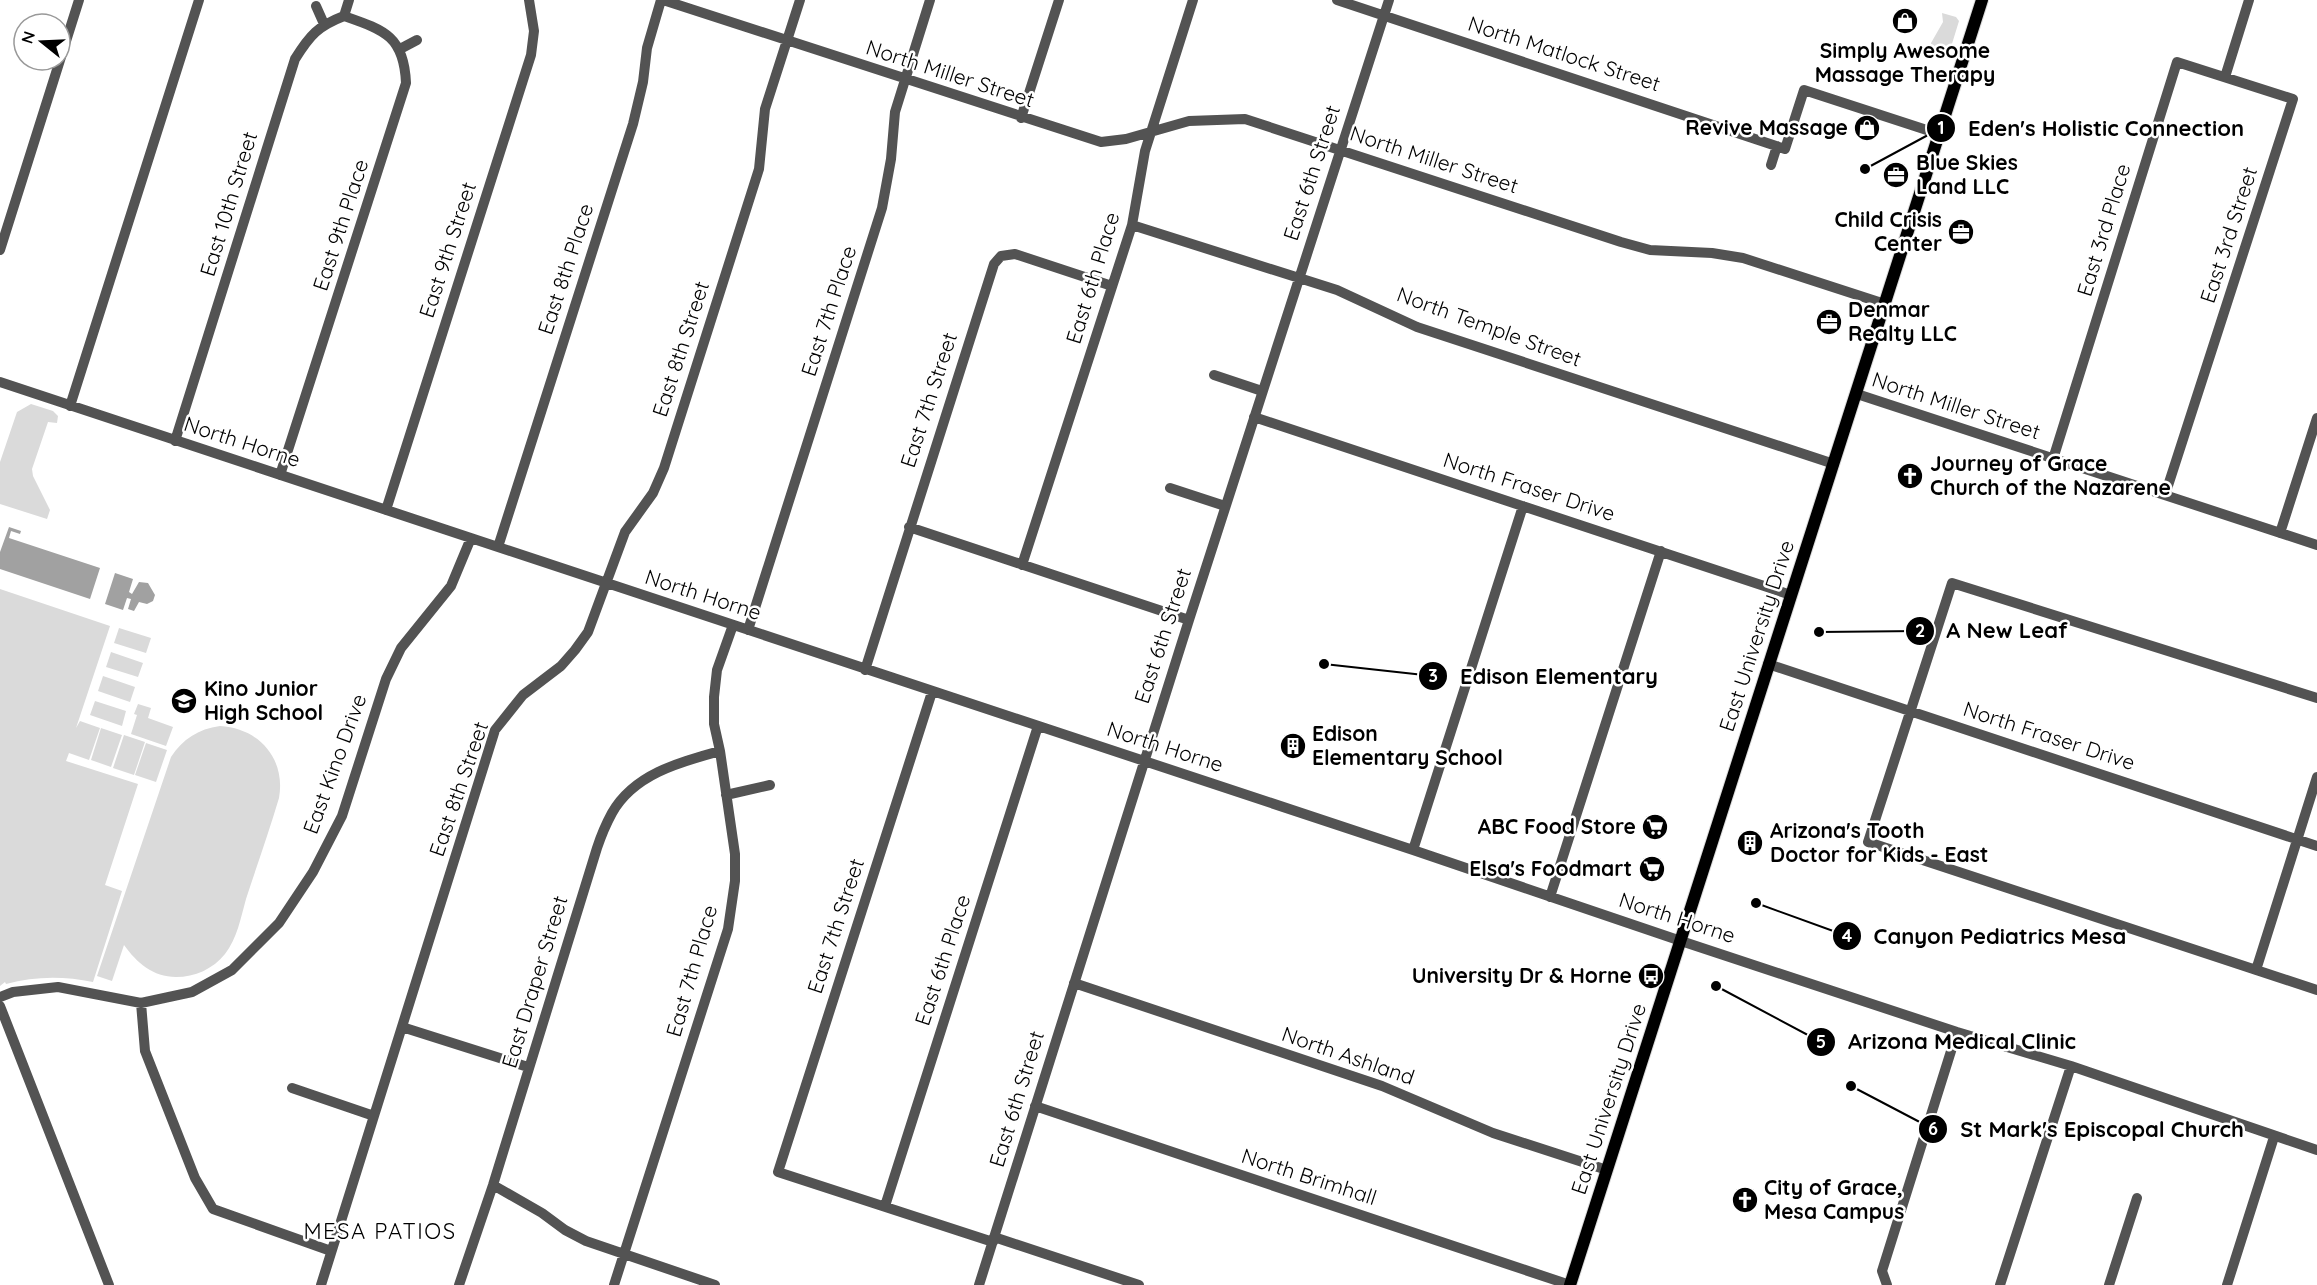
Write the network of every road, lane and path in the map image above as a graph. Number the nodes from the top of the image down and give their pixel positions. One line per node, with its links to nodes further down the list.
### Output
1 (79, 0): 30 (street)
2 (199, 0): 38 (street)
3 (349, 0): 16 (street)
4 (529, 0): 49 (street, East 9th Street)
5 (662, 0): 18 (street, North Miller Street); 54 (street, East 8th Place)
6 (800, 0): 18 (street, East 8th Street)
7 (930, 0): 22 (street, East 7th Place)
8 (1059, 0): 23 (street)
9 (1193, 0): 24 (street, East 6th Place)
10 (1337, 0): 15 (street, North Matlock Street)
11 (1389, 0): 15 (street, East 6th Street)
12 (1982, 0): 25 (main road, East University Drive)
13 (2249, 0): 21 (street)
14 (316, 6): 17 (street)
15 (1384, 15): 26 (street, North Matlock Street); 27 (street, East 6th Street)
16 (344, 16): 17 (street, East 10th Street); 20 (street)
17 (324, 24): 41 (street, East 10th Street)
18 (787, 39): 22 (street, North Miller Street); 57 (street, East 8th Street)
19 (417, 40): 20 (street)
20 (400, 49): 44 (street, East 9th Place)
21 (2225, 77): 42 (street, East 3rd Place); 46 (street, East 3rd Street)
22 (904, 80): 23 (street, North Miller Street); 61 (street, East 7th Place)
23 (1021, 118): 24 (street, North Miller Street)
24 (1150, 133): 27 (street, North Miller Street); 29 (street, East 6th Place)
25 (1939, 134): 26 (street); 33 (main road, East University Drive)
26 (1778, 146): 28 (street)
27 (1340, 150): 31 (street, East 6th Street); 33 (street, North Miller Street)
28 (1771, 165)
29 (1132, 225): 31 (street, North Temple Street); 32 (street, East 6th Place)
30 (0, 250)
31 (1299, 279): 36 (street, East 6th Street); 43 (street, North Temple Street)
32 (1112, 286): 50 (street, East 7th Street); 56 (street, East 6th Place)
33 (1885, 304): 37 (main road, East University Drive)
34 (1214, 375): 36 (street)
35 (0, 382): 38 (street, North Horne)
36 (1262, 391): 39 (street, East 6th Street)
37 (1857, 394): 42 (street, North Miller Street); 43 (main road, East University Drive)
38 (70, 406): 41 (street, North Horne)
39 (1254, 417): 47 (street, East 6th Street); 48 (street, North Fraser Drive)
40 (2317, 418): 51 (street)
41 (175, 441): 44 (street, North Horne)
42 (2053, 459): 46 (street, North Miller Street)
43 (1834, 464): 58 (main road, East University Drive)
44 (280, 476): 49 (street, North Horne)
45 (1170, 488): 47 (street)
46 (2165, 495): 51 (street, North Miller Street)
47 (1225, 506): 59 (street, East 6th Street)
48 (1523, 506): 55 (street, North Fraser Drive); 75 (street)
49 (386, 510): 52 (street, North Horne)
50 (909, 527): 56 (street); 63 (street, East 7th Street)
51 (2280, 533): 53 (street, North Miller Street)
52 (471, 538): 54 (street, North Horne); 82 (street, East Kino Drive)
53 (2317, 545)
54 (498, 547): 57 (street, North Horne)
55 (1661, 551): 58 (street, North Fraser Drive); 76 (street)
56 (1022, 565): 59 (street)
57 (607, 583): 60 (street, North Horne); 84 (street, East 8th Street)
58 (1791, 595): 62 (main road, East University Drive)
59 (1189, 620): 69 (street, East 6th Street)
60 (733, 625): 61 (street, North Horne); 68 (street, East 7th Place)
61 (748, 630): 63 (street, North Horne)
62 (1768, 664): 66 (street, North Fraser Drive); 77 (main road, East University Drive)
63 (865, 670): 64 (street, North Horne)
64 (932, 692): 67 (street, North Horne); 96 (street, East 7th Street)
65 (2317, 698): 66 (street)
66 (1910, 711): 73 (street, North Fraser Drive); 78 (street)
67 (1038, 726): 69 (street, North Horne); 96 (street, East 6th Place)
68 (720, 751): 72 (street, East 7th Place); 87 (street, East Draper Street)
69 (1144, 761): 75 (street, North Horne); 79 (street, East 6th Street)
70 (2317, 777): 73 (street)
71 (770, 785): 72 (street)
72 (726, 795): 99 (street, East 7th Place)
73 (2297, 839): 74 (street, North Fraser Drive); 78 (street)
74 (2317, 846)
75 (1413, 850): 76 (street, North Horne)
76 (1550, 897): 77 (street, North Horne)
77 (1681, 941): 85 (street, North Horne); 93 (main road, East University Drive)
78 (2256, 970): 80 (street)
79 (1074, 983): 89 (street, East 6th Street); 93 (street, North Ashland)
80 (2317, 990)
81 (0, 997): 82 (street, East Kino Drive)
82 (141, 1003): 98 (street)
83 (0, 1006): 100 (street)
84 (402, 1027): 87 (street); 90 (street, East 8th Street)
85 (1957, 1032): 86 (street, North Horne); 108 (street)
86 (2071, 1066): 91 (street, North Horne); 109 (street)
87 (528, 1067): 94 (street, East Draper Street)
88 (292, 1088): 90 (street)
89 (1035, 1106): 97 (street, East 6th Street); 107 (street, North Brimhall)
90 (374, 1116): 98 (street, East 8th Street)
91 (2274, 1137): 92 (street, North Horne); 111 (street)
92 (2317, 1150)
93 (1607, 1170): 107 (main road, East University Drive)
94 (493, 1185): 99 (street); 102 (street, East Draper Street)
95 (2137, 1198): 110 (street)
96 (885, 1206): 97 (street)
97 (994, 1240): 105 (street, East 6th Street); 106 (street)
98 (331, 1251): 101 (street, East 8th Street)
99 (624, 1255): 103 (street, East 7th Place); 104 (street)
100 (109, 1285)
101 (321, 1285)
102 (459, 1285)
103 (614, 1285)
104 (715, 1285)
105 (979, 1285)
106 (1139, 1285)
107 (1570, 1285)
108 (1887, 1285)
109 (2000, 1285)
110 (2109, 1285)
111 (2227, 1285)

